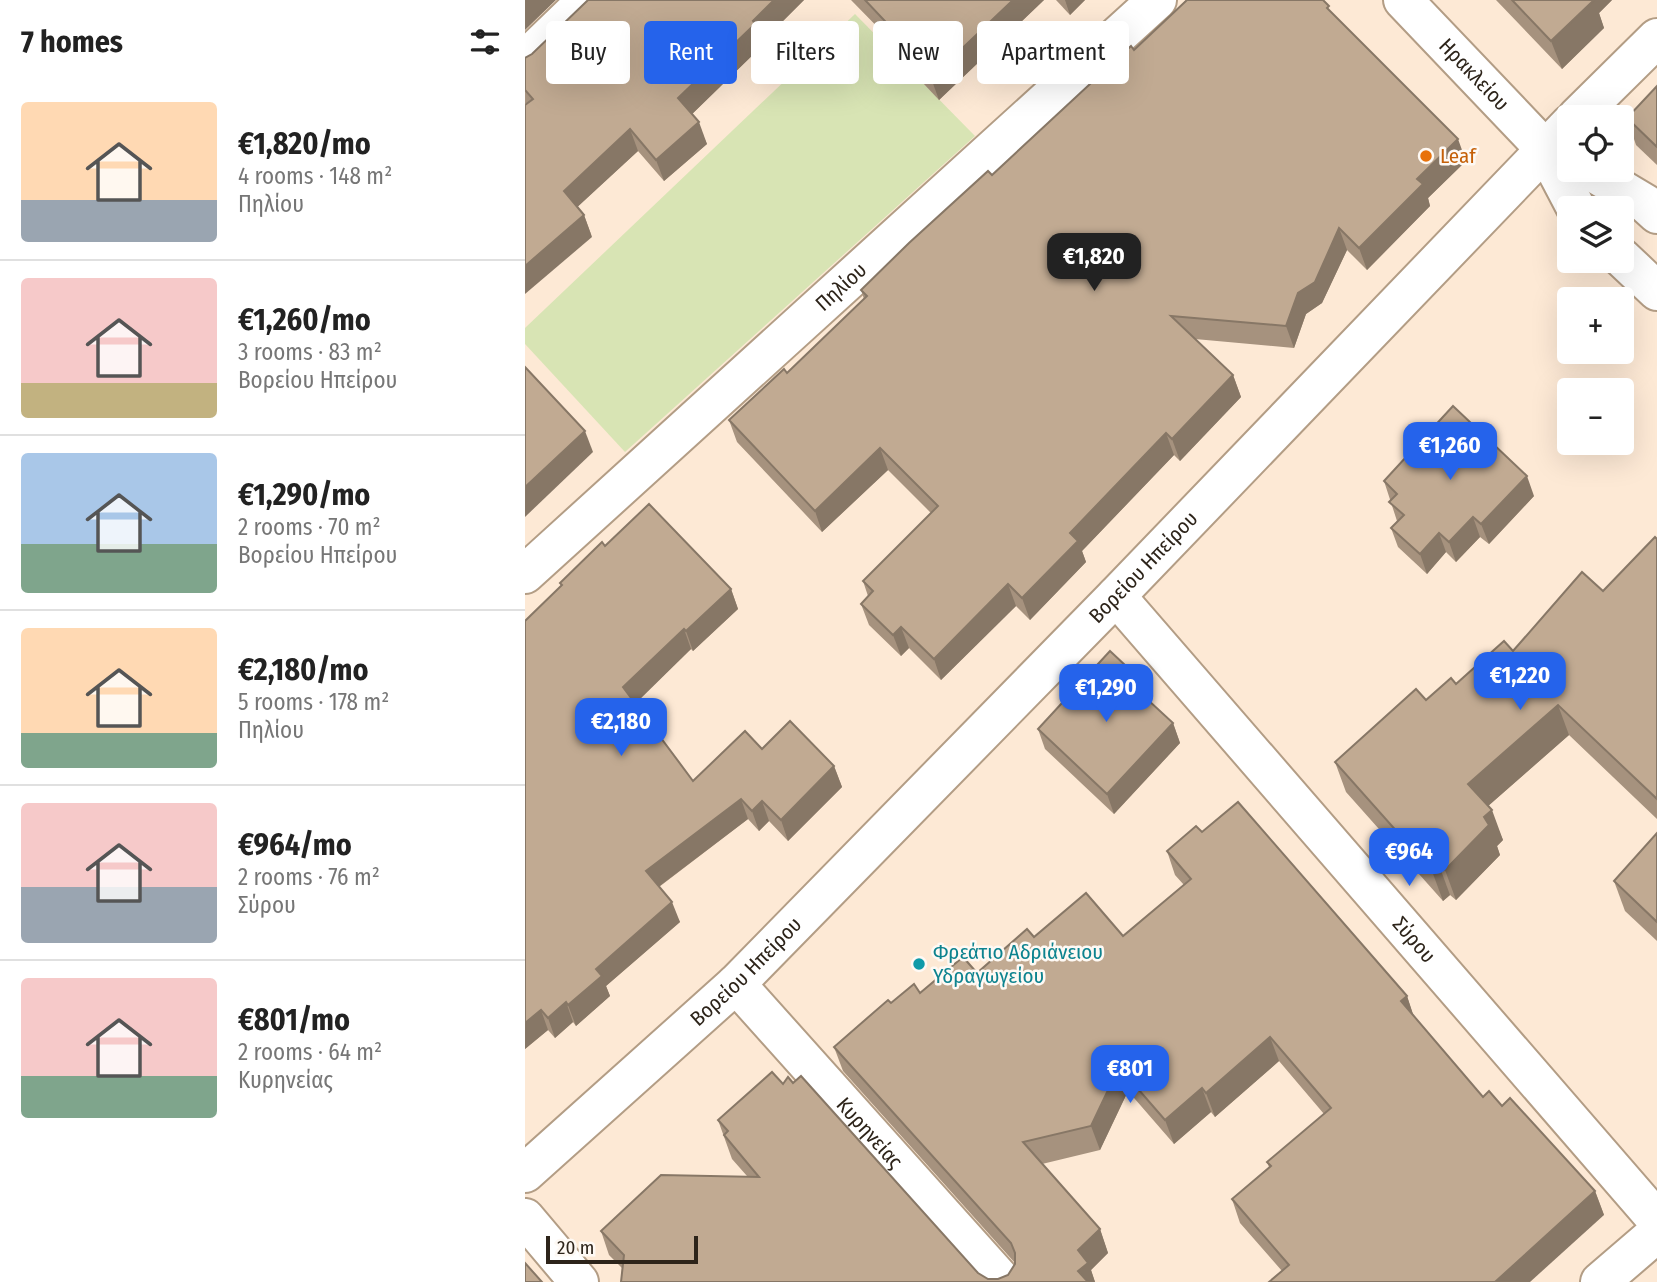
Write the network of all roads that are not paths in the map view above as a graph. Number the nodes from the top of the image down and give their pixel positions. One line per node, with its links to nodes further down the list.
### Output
1 (587, 0): 5 (street)
2 (1157, 0): 13 (street, Πηλίου)
3 (1403, 0): 7 (street, Ηρακλείου)
4 (1657, 38): 6 (street)
5 (525, 60)
6 (1589, 105)
7 (1557, 139)
8 (1557, 149): 14 (street, Βορείου Ηπείρου)
9 (1609, 182): 10 (street)
10 (1657, 214)
11 (1634, 269): 12 (street)
12 (1657, 291)
13 (525, 574)
14 (1116, 596): 15 (street, Βορείου Ηπείρου); 18 (street, Σύρου)
15 (736, 984): 16 (street, Βορείου Ηπείρου); 22 (street, Κυρηνείας)
16 (525, 1173)
17 (525, 1218): 21 (street)
18 (1657, 1220)
19 (1657, 1233): 20 (street)
20 (1619, 1276)
21 (579, 1282)
22 (1003, 1282)

